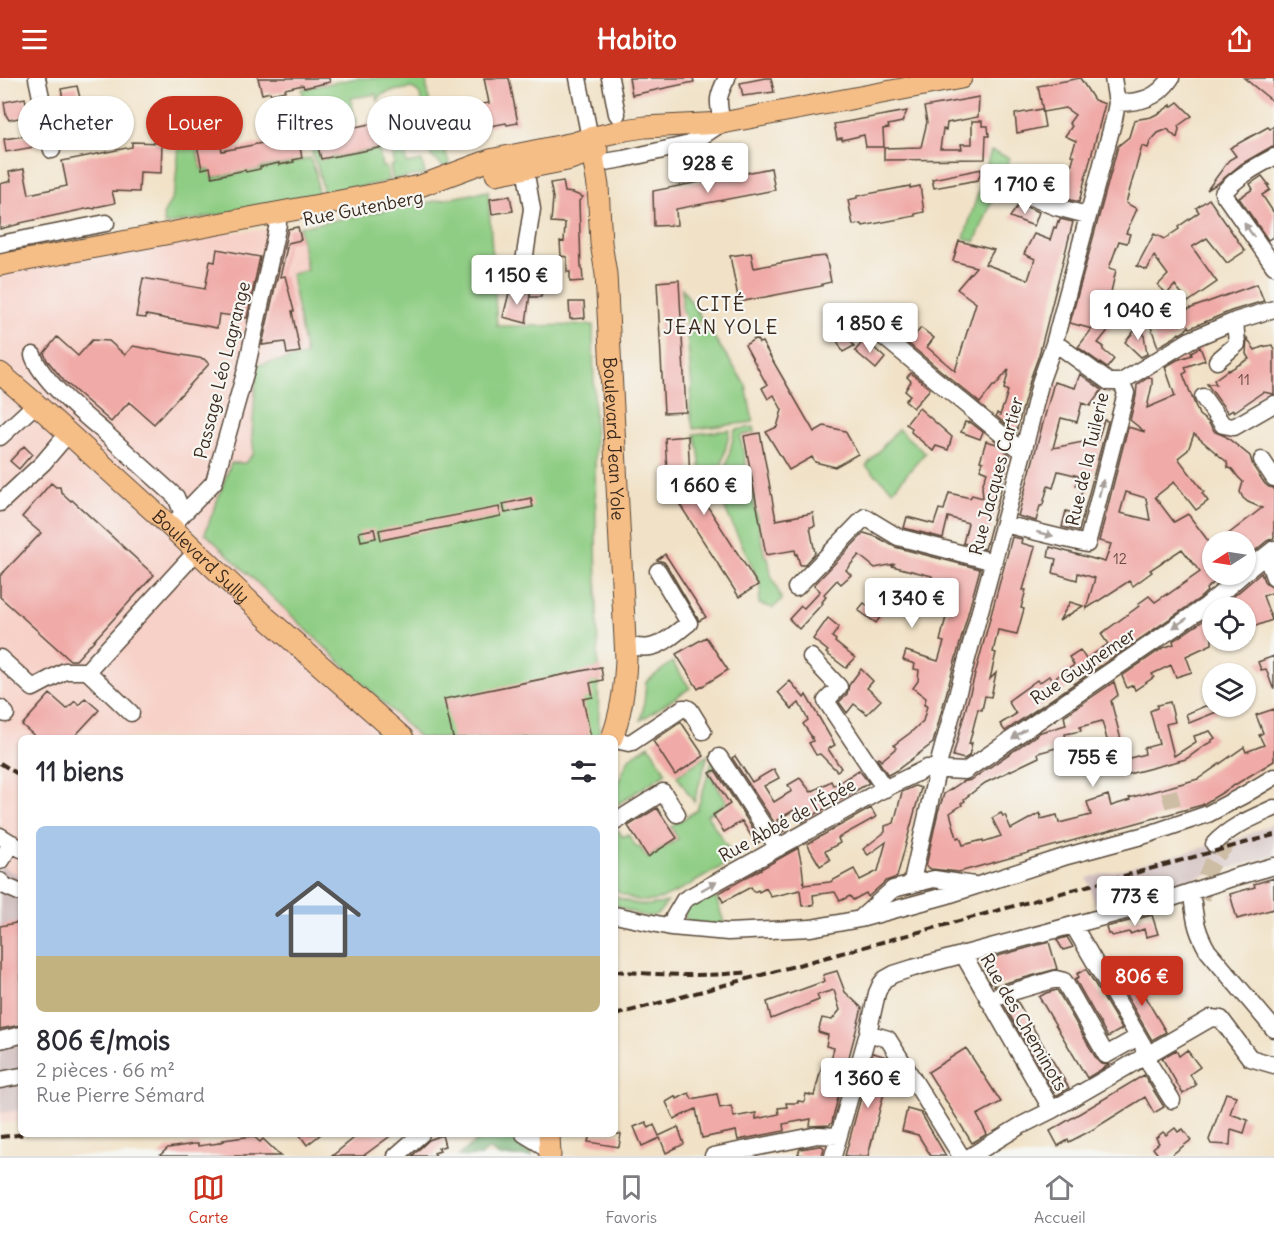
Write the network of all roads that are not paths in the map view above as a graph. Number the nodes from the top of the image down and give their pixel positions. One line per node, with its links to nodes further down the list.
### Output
1 (37, 78): 8 (street)
2 (578, 78): 12 (street)
3 (610, 78): 10 (street)
4 (727, 78): 11 (street)
5 (961, 78): 11 (main road, Rue Gutenberg)
6 (1113, 78): 9 (street, Rue Jacques Cartier)
7 (1171, 78): 9 (street)
8 (41, 96)
9 (1117, 103): 16 (street, Rue Jacques Cartier)
10 (617, 114)
11 (722, 123): 12 (main road, Rue Gutenberg); 12 (main road, Rue Gutenberg)
12 (592, 150): 14 (main road, Rue Gutenberg); 20 (main road, Rue Gutenberg); 53 (main road, Boulevard Jean Yole)
13 (1274, 157): 21 (street, one-way to 13)
14 (525, 168): 18 (main road, Rue Gutenberg); 23 (street)
15 (1010, 189): 16 (street)
16 (1088, 215): 27 (street, Rue Jacques Cartier)
17 (106, 223): 19 (street)
18 (278, 224): 22 (main road, Rue Gutenberg); 43 (street, Passage Léo Lagrange)
19 (0, 244)
20 (0, 265)
21 (1274, 266)
22 (0, 279)
23 (521, 281)
24 (1274, 309): 26 (street)
25 (856, 314): 39 (street)
26 (1235, 321): 29 (street); 31 (street)
27 (1054, 344): 31 (street); 39 (street, Rue Jacques Cartier)
28 (33, 355): 33 (street)
29 (1216, 361)
30 (0, 374): 34 (main road, Boulevard Sully)
31 (1121, 382): 44 (street, Rue de la Tuilerie, one-way to 31)
32 (1203, 397): 35 (street)
33 (68, 399): 36 (street); 37 (street)
34 (36, 404): 37 (main road, Boulevard Sully); 38 (street)
35 (1274, 404)
36 (81, 412): 37 (street); 43 (street)
37 (62, 428): 42 (street); 43 (main road, Boulevard Sully)
38 (0, 437)
39 (1024, 449): 44 (street, Rue Jacques Cartier)
40 (1262, 460): 41 (street)
41 (1274, 478)
42 (0, 503)
43 (177, 520): 45 (main road, Boulevard Sully)
44 (1004, 524): 47 (street, Rue Jacques Cartier)
45 (196, 551): 56 (street); 59 (main road, Boulevard Sully)
46 (1269, 553): 48 (street, Rue Guynemer); 50 (street)
47 (994, 562): 52 (street); 63 (street, Rue Jacques Cartier)
48 (1256, 564)
49 (658, 571): 53 (street)
50 (1274, 577)
51 (1231, 585): 63 (street, Rue Guynemer, one-way to 63)
52 (796, 588)
53 (625, 645): 60 (main road, Boulevard Jean Yole)
54 (812, 657): 65 (street)
55 (0, 658): 56 (street)
56 (87, 672): 57 (street)
57 (131, 713)
58 (703, 731): 61 (street)
59 (400, 735)
60 (614, 735)
61 (618, 740)
62 (718, 757): 73 (street)
63 (937, 770): 65 (street, Rue Abbé de l'Épée); 76 (street, Rue Jacques Cartier)
64 (1274, 777): 77 (street)
65 (885, 789): 73 (street, Rue Abbé de l'Épée)
66 (1274, 808): 72 (street)
67 (677, 814): 69 (street)
68 (1274, 815): 70 (street)
69 (618, 820)
70 (1231, 840)
71 (11, 843): 74 (street)
72 (1214, 844)
73 (778, 848): 83 (street, Rue Abbé de l'Épée, one-way to 73)
74 (0, 861)
75 (1274, 866): 82 (street)
76 (911, 885): 77 (street); 81 (street)
77 (975, 885): 81 (street)
78 (2, 887): 79 (street)
79 (18, 892)
80 (618, 916): 83 (street)
81 (860, 919): 83 (street)
82 (1073, 925): 84 (street); 90 (street)
83 (671, 927)
84 (963, 954): 85 (street, Rue des Cheminots); 88 (street)
85 (989, 1001): 90 (street); 97 (street, Rue des Cheminots)
86 (1274, 1015): 87 (street)
87 (1274, 1029)
88 (868, 1033): 98 (street); 105 (street)
89 (18, 1036): 91 (street)
90 (1138, 1037): 92 (street)
91 (0, 1040)
92 (1145, 1056): 93 (street); 96 (street); 97 (street)
93 (1274, 1065)
94 (18, 1077): 95 (street)
95 (0, 1080)
96 (1172, 1100)
97 (1052, 1110): 106 (street)
98 (838, 1136): 103 (street); 104 (street)
99 (418, 1137): 102 (street)
100 (529, 1137): 101 (street)
101 (553, 1150)
102 (396, 1156)
103 (712, 1156)
104 (833, 1156)
105 (961, 1156)
106 (971, 1156)

